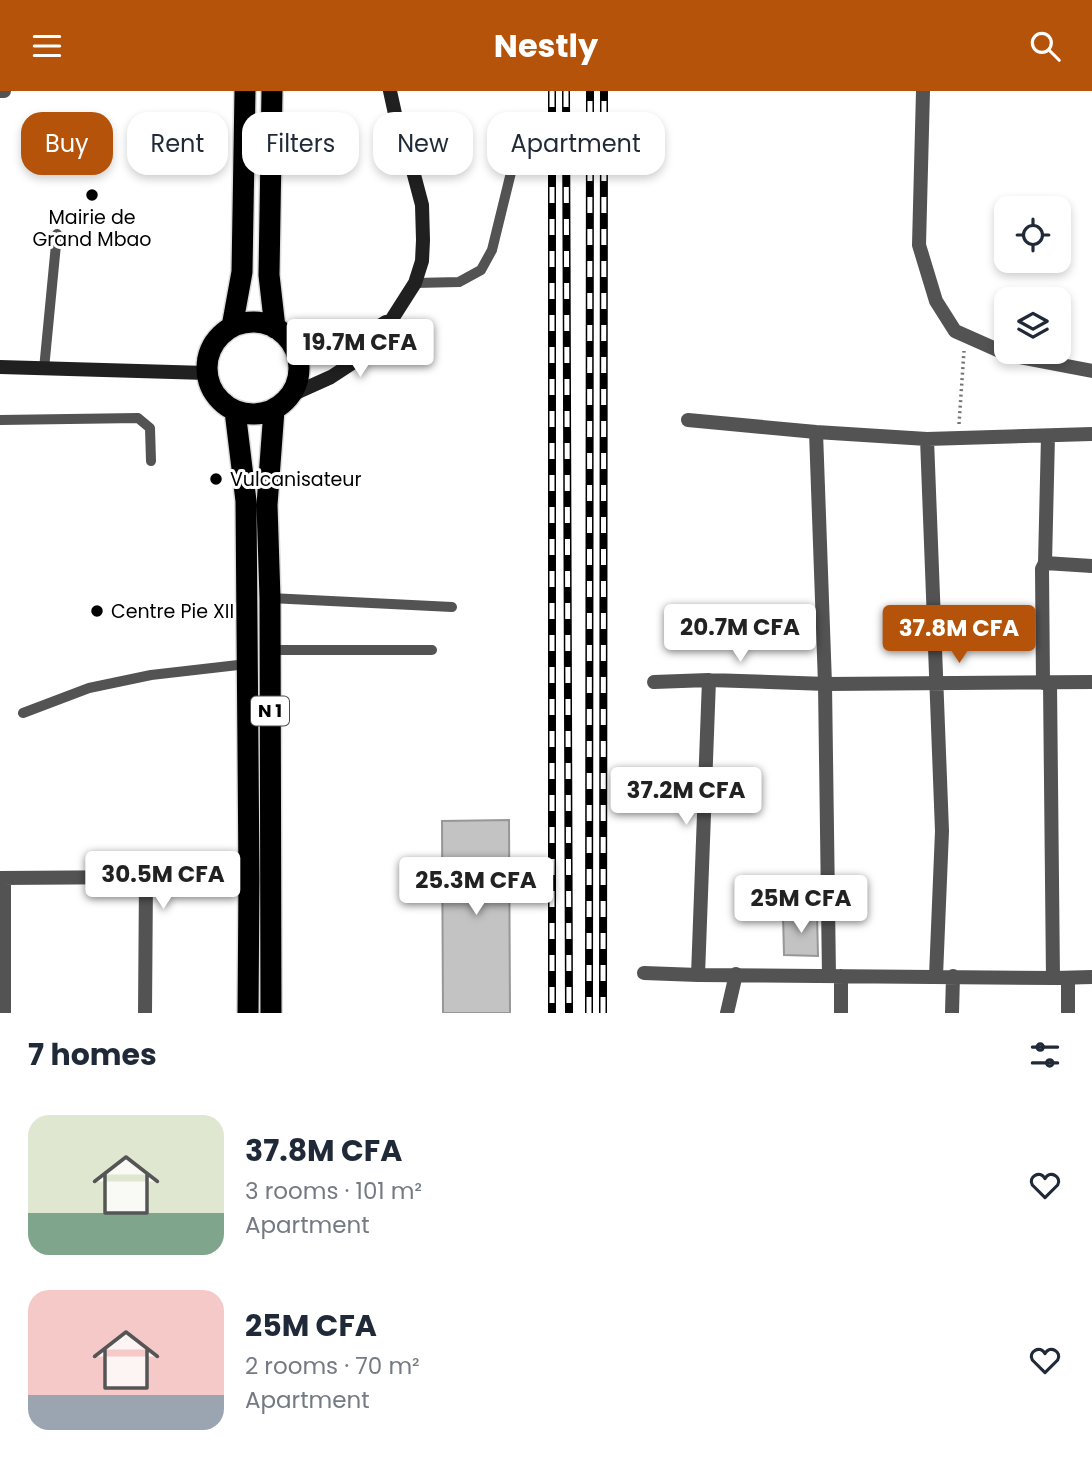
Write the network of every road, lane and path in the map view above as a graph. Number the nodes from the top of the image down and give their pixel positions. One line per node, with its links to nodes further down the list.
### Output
1 (245, 91): 9 (highway)
2 (272, 91): 10 (highway)
3 (390, 91): 7 (street)
4 (923, 91): 11 (street)
5 (510, 175): 7 (lane)
6 (57, 234): 14 (lane)
7 (415, 283): 8 (street)
8 (390, 320): 12 (street); 17 (street)
9 (232, 327): 10 (highway); 16 (highway)
10 (275, 328): 12 (highway)
11 (965, 335): 15 (street); 25 (path)
12 (292, 342): 17 (highway)
13 (0, 367): 14 (street)
14 (44, 369): 16 (street)
15 (1092, 371)
16 (207, 373): 19 (highway)
17 (291, 395): 18 (highway)
18 (274, 410): 19 (highway); 30 (highway, N 1)
19 (234, 411): 34 (highway, N 1)
20 (0, 419): 27 (lane)
21 (688, 420): 22 (street)
22 (816, 432): 26 (street); 40 (street)
23 (1092, 435): 24 (street)
24 (1048, 436): 25 (street); 28 (street)
25 (957, 438): 26 (street)
26 (927, 439): 37 (street)
27 (151, 461)
28 (1045, 563): 29 (street); 39 (street)
29 (1092, 566)
30 (270, 598): 31 (lane); 32 (highway, N 1)
31 (452, 607)
32 (270, 650): 33 (lane); 57 (highway, N 1)
33 (432, 650)
34 (247, 664): 41 (lane); 44 (highway, N 1)
35 (709, 680): 36 (street); 40 (street); 47 (street)
36 (654, 682)
37 (937, 682): 39 (street); 40 (street); 49 (street)
38 (1092, 682): 39 (street)
39 (1046, 683): 52 (street)
40 (825, 684): 48 (street)
41 (23, 713)
42 (146, 877): 43 (street); 44 (street); 55 (street)
43 (2, 879): 54 (street)
44 (249, 879): 56 (highway, N 1)
45 (644, 973): 47 (street)
46 (736, 974): 47 (street); 48 (street); 58 (street)
47 (698, 975)
48 (835, 976): 49 (street); 59 (street)
49 (936, 976): 50 (street)
50 (953, 977): 52 (street); 60 (street)
51 (1092, 977): 53 (street)
52 (1053, 978): 53 (street)
53 (1068, 978): 61 (street)
54 (4, 1013)
55 (145, 1013)
56 (248, 1013)
57 (271, 1013)
58 (727, 1013)
59 (841, 1013)
60 (952, 1013)
61 (1069, 1013)

